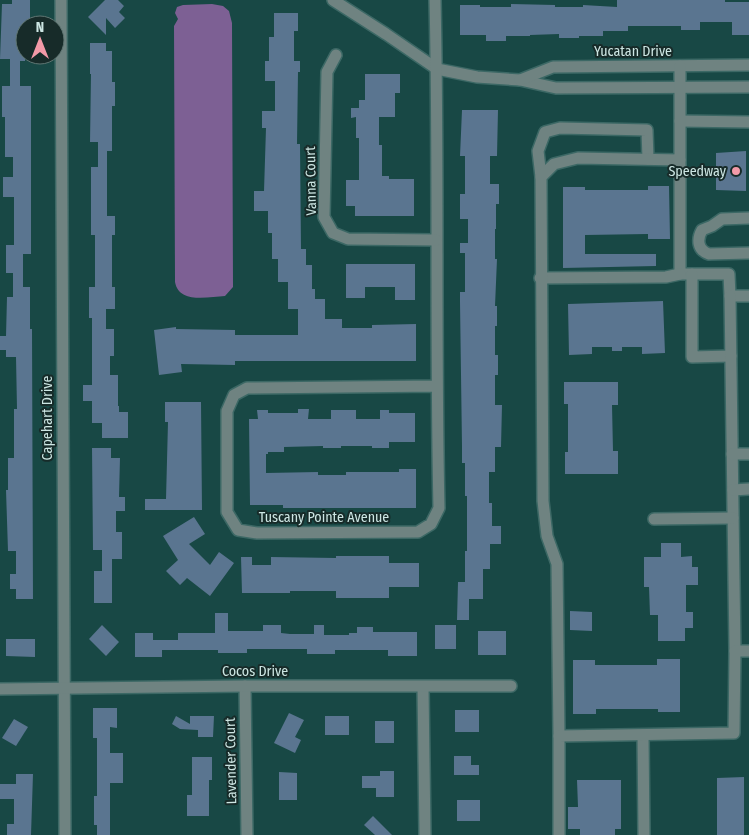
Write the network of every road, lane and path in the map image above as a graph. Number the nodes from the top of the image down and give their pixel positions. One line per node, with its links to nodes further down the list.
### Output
1 (61, 0): 39 (street, Capehart Drive)
2 (333, 0): 7 (street, Yucatan Drive)
3 (435, 0): 7 (street, Tuscany Pointe Avenue)
4 (336, 55): 17 (street, Vanna Court)
5 (749, 65): 6 (street, Yucatan Drive)
6 (680, 66): 8 (street, Yucatan Drive); 10 (street)
7 (436, 69): 8 (street, Yucatan Drive); 17 (street, Tuscany Pointe Avenue)
8 (520, 80): 10 (street, Yucatan Drive)
9 (749, 87): 10 (street, Yucatan Drive)
10 (680, 88): 11 (street)
11 (680, 121): 12 (street); 14 (street)
12 (749, 122)
13 (648, 160): 14 (street); 15 (street); 15 (street)
14 (680, 160): 21 (street)
15 (541, 177): 22 (street)
16 (749, 218): 19 (street)
17 (436, 240): 26 (street, Tuscany Pointe Avenue)
18 (749, 246): 19 (street)
19 (721, 253): 20 (street)
20 (749, 253)
21 (686, 274): 22 (street); 23 (street); 25 (street)
22 (540, 278): 41 (street)
23 (730, 296): 24 (street); 25 (street)
24 (749, 296)
25 (731, 356): 27 (street)
26 (436, 386): 26 (street, Tuscany Pointe Avenue)
27 (732, 454): 28 (street); 30 (street)
28 (749, 454)
29 (749, 489): 30 (street)
30 (733, 490): 31 (street)
31 (733, 518): 32 (street); 34 (street)
32 (654, 519)
33 (749, 651): 34 (street)
34 (735, 652): 40 (street)
35 (245, 686): 37 (street, Cocos Drive); 39 (street, Cocos Drive); 43 (street, Lavender Court)
36 (511, 686): 37 (street, Cocos Drive)
37 (424, 687): 44 (street)
38 (0, 689): 39 (street, Cocos Drive)
39 (64, 689): 42 (street, Capehart Drive)
40 (643, 735): 41 (street); 46 (street)
41 (559, 736): 45 (street)
42 (65, 835)
43 (247, 835)
44 (424, 835)
45 (559, 835)
46 (644, 835)

